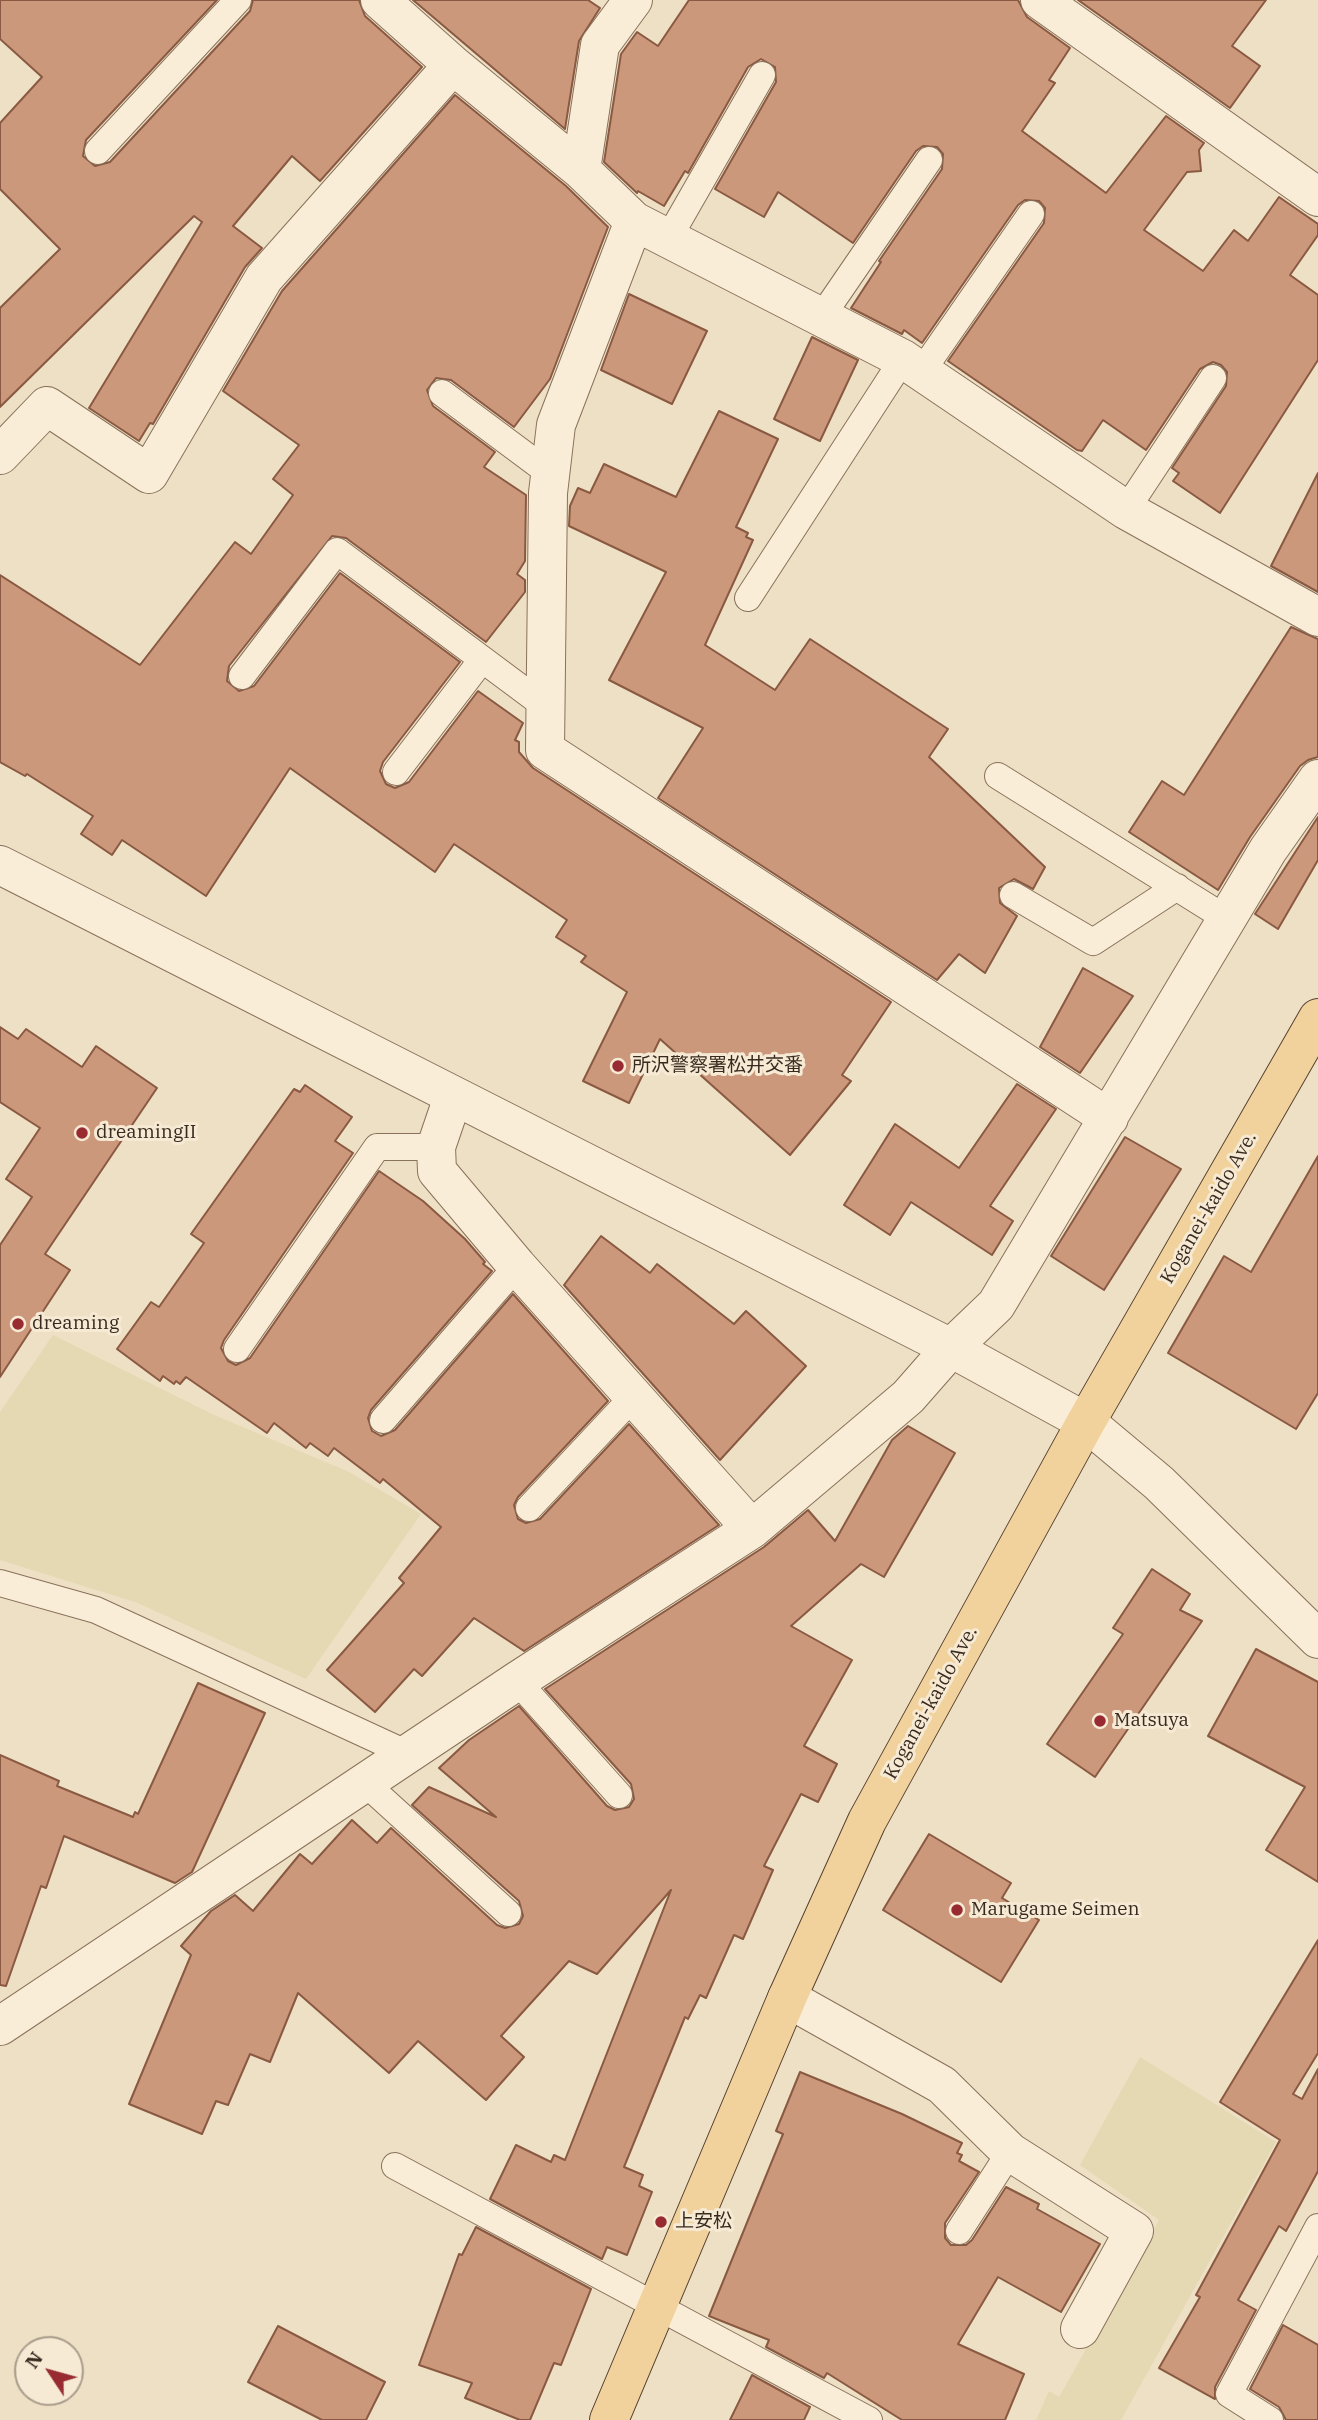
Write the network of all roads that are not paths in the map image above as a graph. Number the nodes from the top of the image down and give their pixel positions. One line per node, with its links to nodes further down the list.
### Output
1 (238, 0): 7 (lane)
2 (380, 0): 5 (street)
3 (633, 0): 9 (street)
4 (1040, 0): 10 (street)
5 (453, 65): 9 (street); 18 (street)
6 (762, 75): 13 (lane)
7 (98, 152)
8 (929, 160): 14 (lane)
9 (581, 170): 12 (street)
10 (1318, 197)
11 (1031, 214): 15 (lane)
12 (634, 221): 13 (street); 19 (street)
13 (668, 239): 14 (street)
14 (822, 316): 15 (street)
15 (913, 365): 20 (street); 21 (lane)
16 (1213, 378): 20 (lane)
17 (442, 393): 19 (lane)
18 (0, 455)
19 (552, 475): 25 (street)
20 (1126, 510): 22 (street)
21 (748, 598)
22 (1318, 617)
23 (481, 661): 24 (lane); 25 (lane); 26 (lane)
24 (242, 676)
25 (545, 706): 35 (street)
26 (396, 772)
27 (998, 776): 30 (lane)
28 (1318, 779): 32 (street)
29 (0, 865): 34 (street)
30 (1177, 887): 31 (lane); 32 (lane)
31 (1013, 895)
32 (1227, 919): 35 (street)
33 (1318, 1018): 42 (main road, Koganei-kaido Ave.)
34 (453, 1097): 36 (street); 38 (street)
35 (1109, 1118): 38 (street)
36 (436, 1147): 37 (street); 39 (lane)
37 (517, 1266): 40 (street); 41 (lane)
38 (951, 1348): 42 (street); 44 (street)
39 (237, 1349)
40 (634, 1396): 43 (lane); 44 (street)
41 (383, 1420)
42 (1086, 1422): 46 (street); 52 (main road, Koganei-kaido Ave.)
43 (529, 1508)
44 (752, 1529): 47 (street)
45 (0, 1583): 48 (lane)
46 (1318, 1639)
47 (517, 1681): 48 (street); 50 (lane)
48 (408, 1754): 49 (street)
49 (366, 1783): 51 (lane); 53 (street)
50 (619, 1795)
51 (508, 1913)
52 (787, 1998): 54 (street); 58 (main road, Koganei-kaido Ave.)
53 (0, 2026)
54 (1010, 2152): 57 (lane); 59 (street)
55 (395, 2166): 58 (lane)
56 (1318, 2227): 62 (lane)
57 (959, 2231)
58 (657, 2304): 60 (main road, Koganei-kaido Ave.); 61 (lane)
59 (1080, 2329)
60 (609, 2420)
61 (869, 2420)
62 (1270, 2420)

